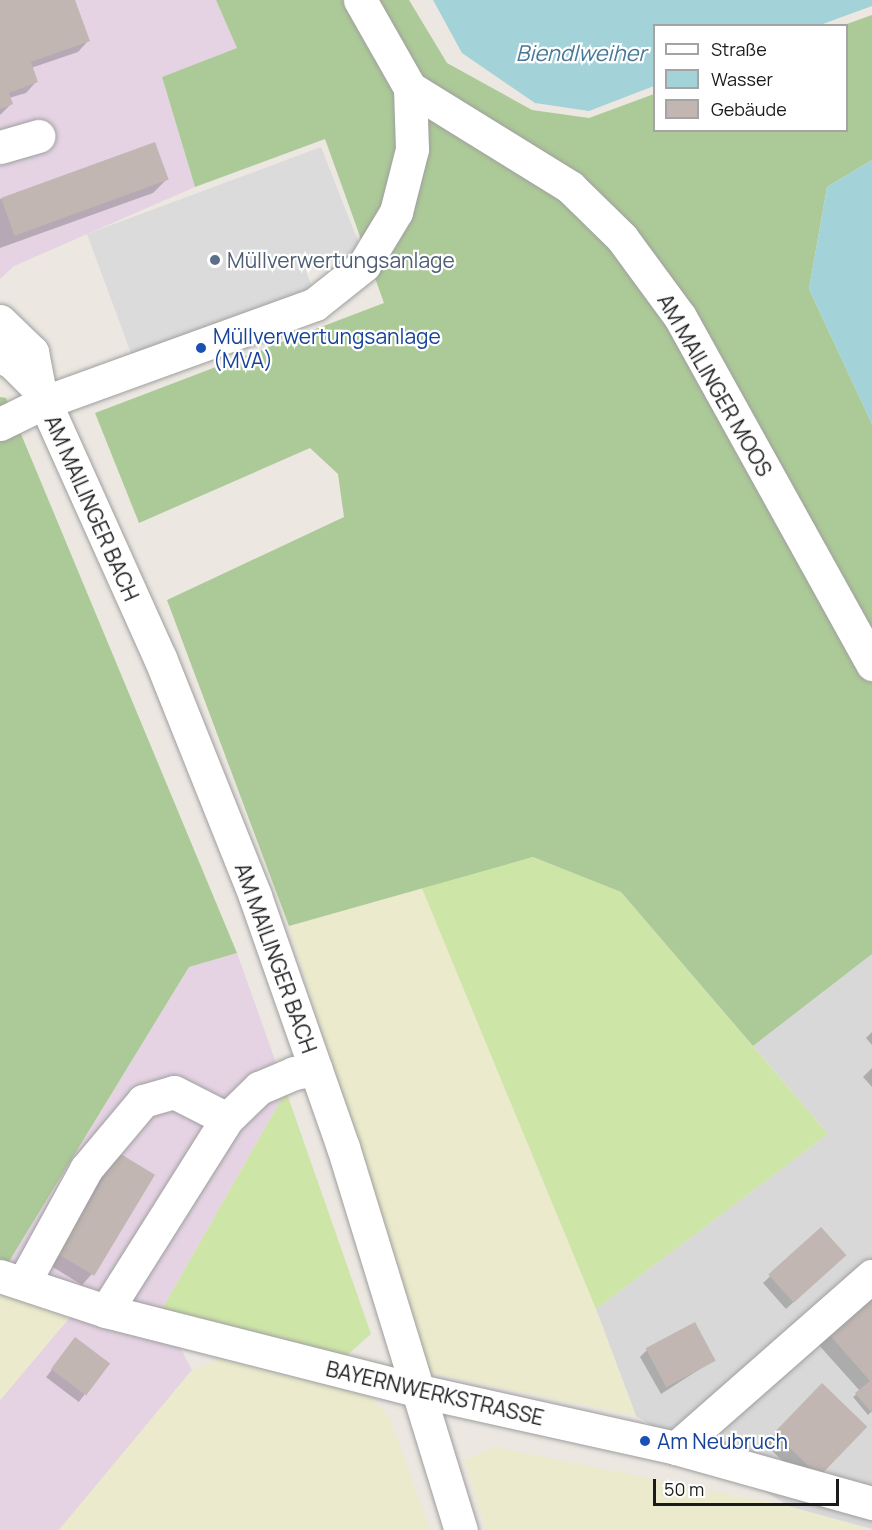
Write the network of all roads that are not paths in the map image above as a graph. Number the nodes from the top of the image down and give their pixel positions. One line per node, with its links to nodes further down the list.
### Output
1 (360, 0): 2 (street, AM MAILINGER MOOS)
2 (410, 88): 7 (street, AM MAILINGER BACH); 9 (street, AM MAILINGER MOOS)
3 (38, 136): 4 (street)
4 (0, 147)
5 (0, 321): 7 (street)
6 (0, 356): 7 (street)
7 (42, 396): 8 (street); 10 (street, AM MAILINGER BACH)
8 (0, 424)
9 (872, 664)
10 (316, 1070): 11 (street); 15 (street, AM MAILINGER BACH)
11 (227, 1119): 13 (street); 14 (street)
12 (872, 1276): 16 (street)
13 (12, 1279): 14 (street, BAYERNWERKSTRASSE)
14 (106, 1311): 15 (street, BAYERNWERKSTRASSE)
15 (419, 1391): 16 (street, BAYERNWERKSTRASSE); 18 (street, AM MAILINGER BACH)
16 (676, 1448): 17 (street, BAYERNWERKSTRASSE)
17 (872, 1503)
18 (461, 1530)

